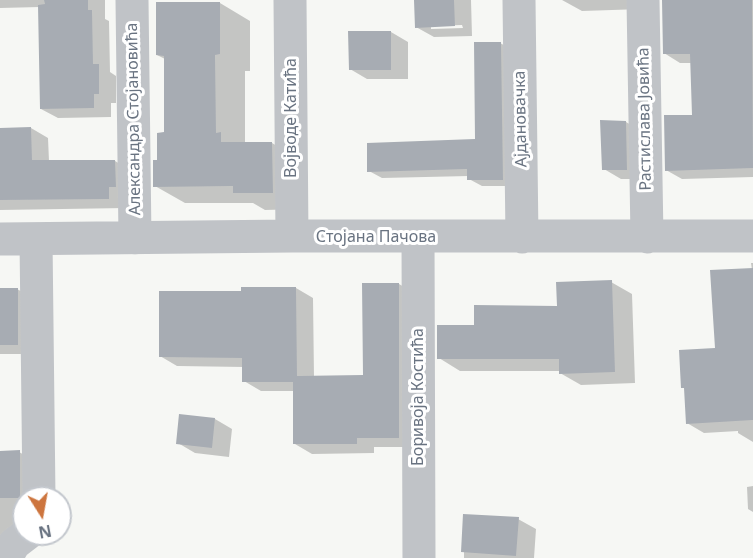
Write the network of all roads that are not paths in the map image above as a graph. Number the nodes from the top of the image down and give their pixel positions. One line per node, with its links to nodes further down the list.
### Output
1 (132, 0): 10 (street, Александра Стојановића)
2 (290, 0): 5 (street, Војводе Катића)
3 (519, 0): 8 (street, Ајдановачка)
4 (643, 0): 9 (street, Растислава Јовића)
5 (292, 236): 7 (street, Стојана Пачова); 10 (street, Стојана Пачова)
6 (753, 236): 9 (street, Стојана Пачова)
7 (418, 237): 8 (street, Стојана Пачова); 14 (street, Боривоја Костића)
8 (522, 237): 9 (street, Стојана Пачова)
9 (647, 237)
10 (135, 238): 12 (street, Стојана Пачова)
11 (0, 239): 12 (street, Стојана Пачова)
12 (36, 239): 13 (street)
13 (39, 486)
14 (419, 558)

